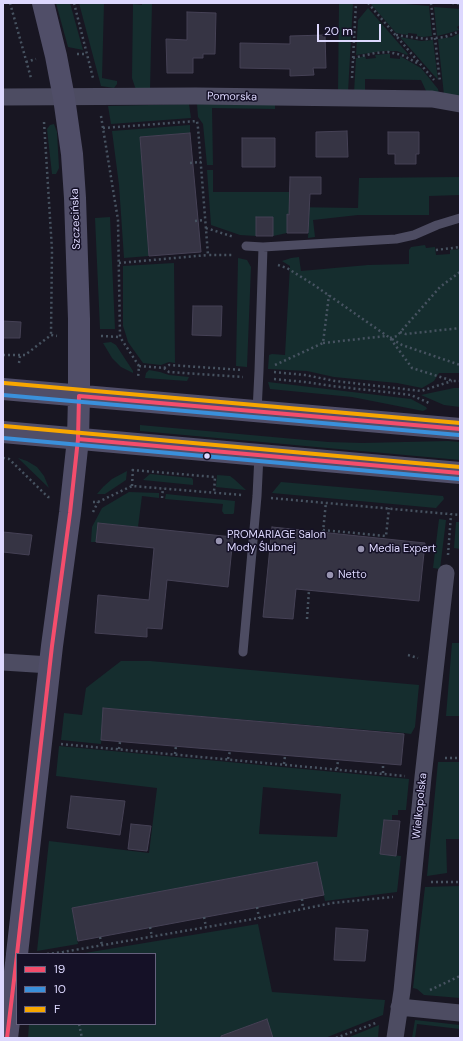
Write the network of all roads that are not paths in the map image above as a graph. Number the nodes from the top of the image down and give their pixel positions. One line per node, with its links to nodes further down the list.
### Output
1 (42, 3): 3 (street, Szczecińska)
2 (3, 98): 3 (street, Pomorska)
3 (64, 98): 4 (street, Pomorska); 9 (street, Szczecińska)
4 (460, 104)
5 (460, 218): 7 (lane)
6 (246, 246): 7 (lane)
7 (263, 247): 10 (lane)
8 (3, 390): 9 (street)
9 (80, 396): 10 (street); 13 (street, Szczecińska)
10 (257, 412): 11 (street)
11 (460, 429)
12 (3, 432): 13 (street)
13 (78, 439): 14 (street); 19 (street, Szczecińska)
14 (259, 455): 15 (street); 17 (lane)
15 (460, 474)
16 (446, 573): 22 (street, Wielkopolska)
17 (243, 652)
18 (3, 662): 19 (street)
19 (50, 665): 20 (street, Szczecińska)
20 (17, 953)
21 (16, 962): 24 (street, Szczecińska)
22 (399, 1007): 23 (street); 25 (street, Wielkopolska)
23 (460, 1013)
24 (7, 1038)
25 (395, 1038)

